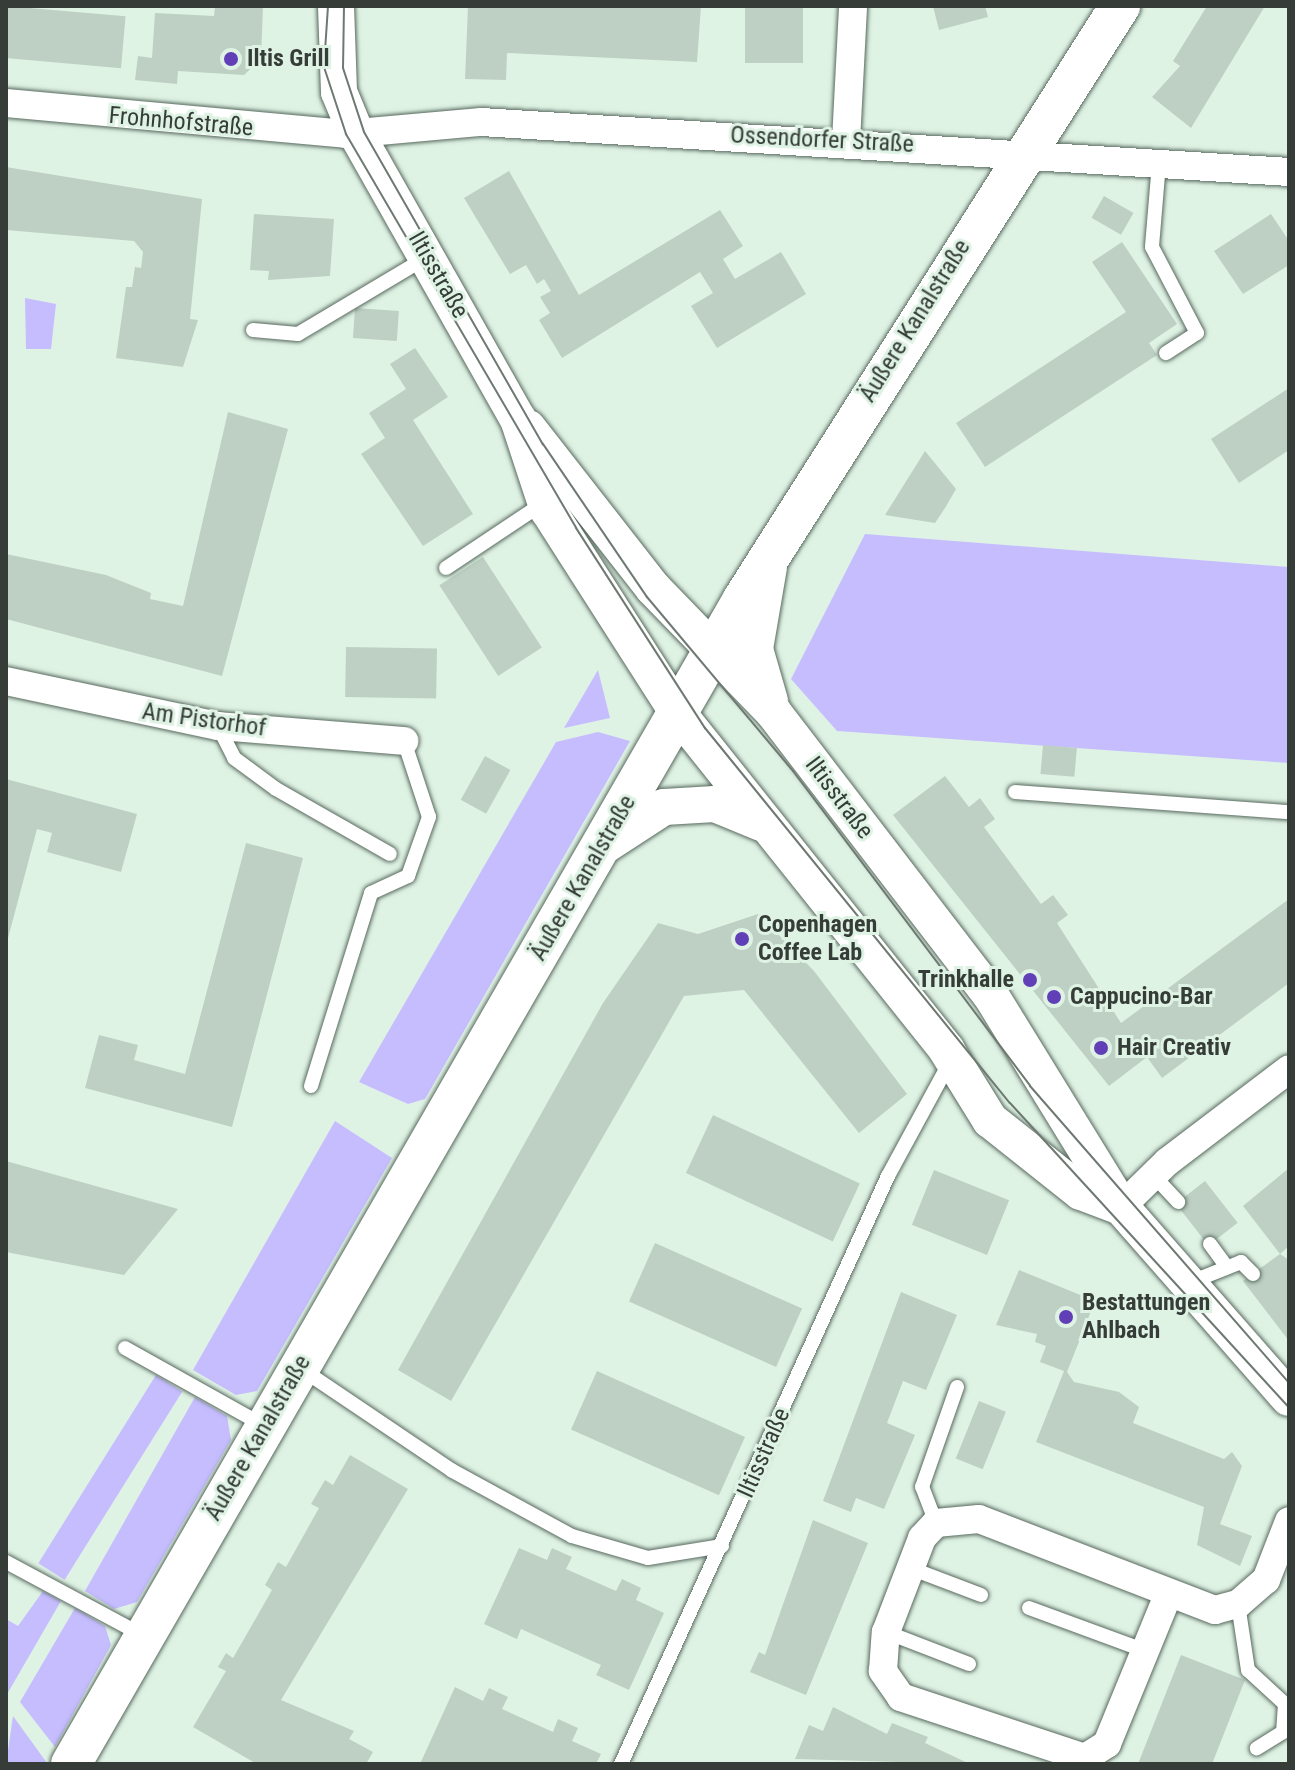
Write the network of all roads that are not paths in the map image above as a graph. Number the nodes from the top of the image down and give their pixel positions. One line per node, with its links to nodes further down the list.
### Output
1 (336, 6): 5 (street, Iltisstraße)
2 (853, 6): 6 (street)
3 (1120, 6): 7 (main road, Äußere Kanalstraße)
4 (6, 103): 5 (street, Frohnhofstraße)
5 (356, 133): 6 (street, Ossendorfer Straße); 10 (street, Iltisstraße)
6 (846, 141): 7 (street, Ossendorfer Straße)
7 (1025, 151): 8 (street, Ossendorfer Straße); 15 (main road, Äußere Kanalstraße)
8 (1159, 163): 9 (street, Ossendorfer Straße); 12 (lane)
9 (1289, 172)
10 (428, 257): 11 (lane); 13 (street, Iltisstraße)
11 (253, 330)
12 (1166, 353)
13 (518, 419): 14 (street, Iltisstraße); 17 (street, Iltisstraße)
14 (546, 502): 16 (lane); 19 (street, Iltisstraße)
15 (774, 548): 17 (main road, Äußere Kanalstraße); 20 (street)
16 (446, 568)
17 (714, 650): 19 (main road, Äußere Kanalstraße); 20 (street, Iltisstraße)
18 (6, 681): 21 (street, Am Pistorhof)
19 (678, 713): 25 (street, Iltisstraße); 26 (main road, Äußere Kanalstraße)
20 (774, 713): 33 (street, Iltisstraße)
21 (218, 726): 22 (street, Am Pistorhof); 27 (lane)
22 (404, 741): 30 (lane)
23 (1015, 792): 24 (lane)
24 (1289, 812)
25 (761, 823): 26 (street); 28 (street, Iltisstraße)
26 (600, 849): 39 (main road, Äußere Kanalstraße)
27 (390, 854)
28 (952, 1058): 33 (street, Iltisstraße); 45 (lane, Iltisstraße)
29 (1289, 1069): 31 (street)
30 (311, 1086)
31 (1153, 1175): 32 (lane); 33 (street)
32 (1178, 1202)
33 (1121, 1207): 37 (street, Iltisstraße)
34 (1210, 1244): 35 (lane)
35 (1227, 1267): 36 (lane); 37 (lane)
36 (1253, 1274)
37 (1187, 1285): 41 (street, Iltisstraße)
38 (125, 1348): 42 (lane)
39 (299, 1367): 42 (main road, Äußere Kanalstraße); 45 (lane)
40 (957, 1387): 44 (lane)
41 (1287, 1392)
42 (263, 1425): 53 (main road, Äußere Kanalstraße)
43 (1289, 1521): 50 (street)
44 (936, 1523): 47 (street); 49 (street)
45 (722, 1546): 58 (lane, Iltisstraße)
46 (6, 1562): 53 (lane)
47 (910, 1568): 48 (lane); 52 (street)
48 (981, 1595)
49 (1168, 1595): 50 (street); 54 (street)
50 (1238, 1604): 56 (lane)
51 (1029, 1608): 54 (lane)
52 (886, 1632): 54 (street); 55 (lane)
53 (146, 1638): 57 (main road, Äußere Kanalstraße)
54 (1146, 1651)
55 (969, 1664)
56 (1257, 1748)
57 (71, 1764)
58 (621, 1764)

